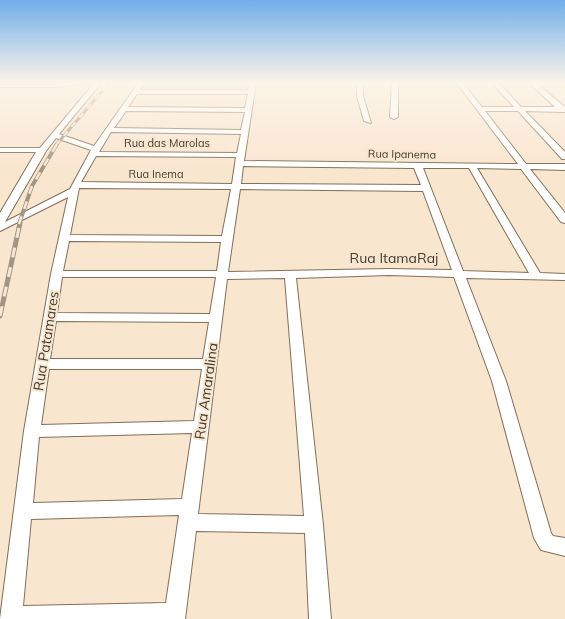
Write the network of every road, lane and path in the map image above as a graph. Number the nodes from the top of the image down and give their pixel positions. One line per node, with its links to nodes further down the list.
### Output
1 (249, 110): 11 (street, Rua Amaralina)
2 (74, 111): 12 (street)
3 (122, 111): 10 (street, Rua Patamares)
4 (365, 111): 9 (street)
5 (394, 111): 8 (street)
6 (481, 111): 20 (street)
7 (522, 111): 16 (street)
8 (394, 117)
9 (368, 121)
10 (109, 130): 11 (street); 15 (street, Rua Patamares)
11 (245, 132): 17 (street, Rua Amaralina)
12 (54, 135): 14 (street); 15 (street, Rua das Marolas)
13 (0, 150): 14 (street)
14 (42, 150): 26 (street)
15 (94, 152): 17 (street, Rua das Marolas); 23 (street, Rua Patamares)
16 (565, 157)
17 (240, 159): 18 (street, Rua Ipanema); 22 (street, Rua Amaralina)
18 (418, 166): 19 (street, Rua Ipanema); 24 (street)
19 (472, 167): 20 (street, Rua Ipanema); 34 (street)
20 (523, 167): 21 (street, Rua Ipanema); 25 (street)
21 (565, 167)
22 (237, 185): 23 (street, Rua Inema); 24 (street, Rua Inema); 29 (street, Rua Amaralina)
23 (74, 187): 27 (street); 28 (street, Rua Patamares)
24 (426, 188): 32 (street)
25 (565, 220)
26 (0, 222)
27 (0, 228)
28 (64, 238): 29 (street); 30 (street, Rua Patamares)
29 (227, 239): 33 (street, Rua Amaralina)
30 (57, 274): 33 (street, Rua ItamaRaj); 36 (street, Rua Patamares)
31 (290, 274): 32 (street, Rua ItamaRaj); 33 (street, Rua ItamaRaj); 44 (street)
32 (457, 274): 34 (street, Rua ItamaRaj); 45 (street)
33 (223, 275): 37 (street, Rua Amaralina)
34 (536, 275): 35 (street, Rua ItamaRaj)
35 (565, 277)
36 (50, 317): 37 (street); 38 (street, Rua Patamares)
37 (216, 318): 39 (street, Rua Amaralina)
38 (43, 364): 39 (street); 41 (street, Rua Patamares)
39 (211, 364): 40 (street, Rua Amaralina)
40 (202, 427): 41 (street); 43 (street, Rua Amaralina)
41 (32, 431): 42 (street, Rua Patamares)
42 (22, 511): 43 (street); 47 (street, Rua Patamares)
43 (188, 514): 44 (street); 46 (street, Rua Amaralina)
44 (314, 525): 48 (street)
45 (565, 547)
46 (174, 616): 47 (street)
47 (11, 618)
48 (320, 619)

